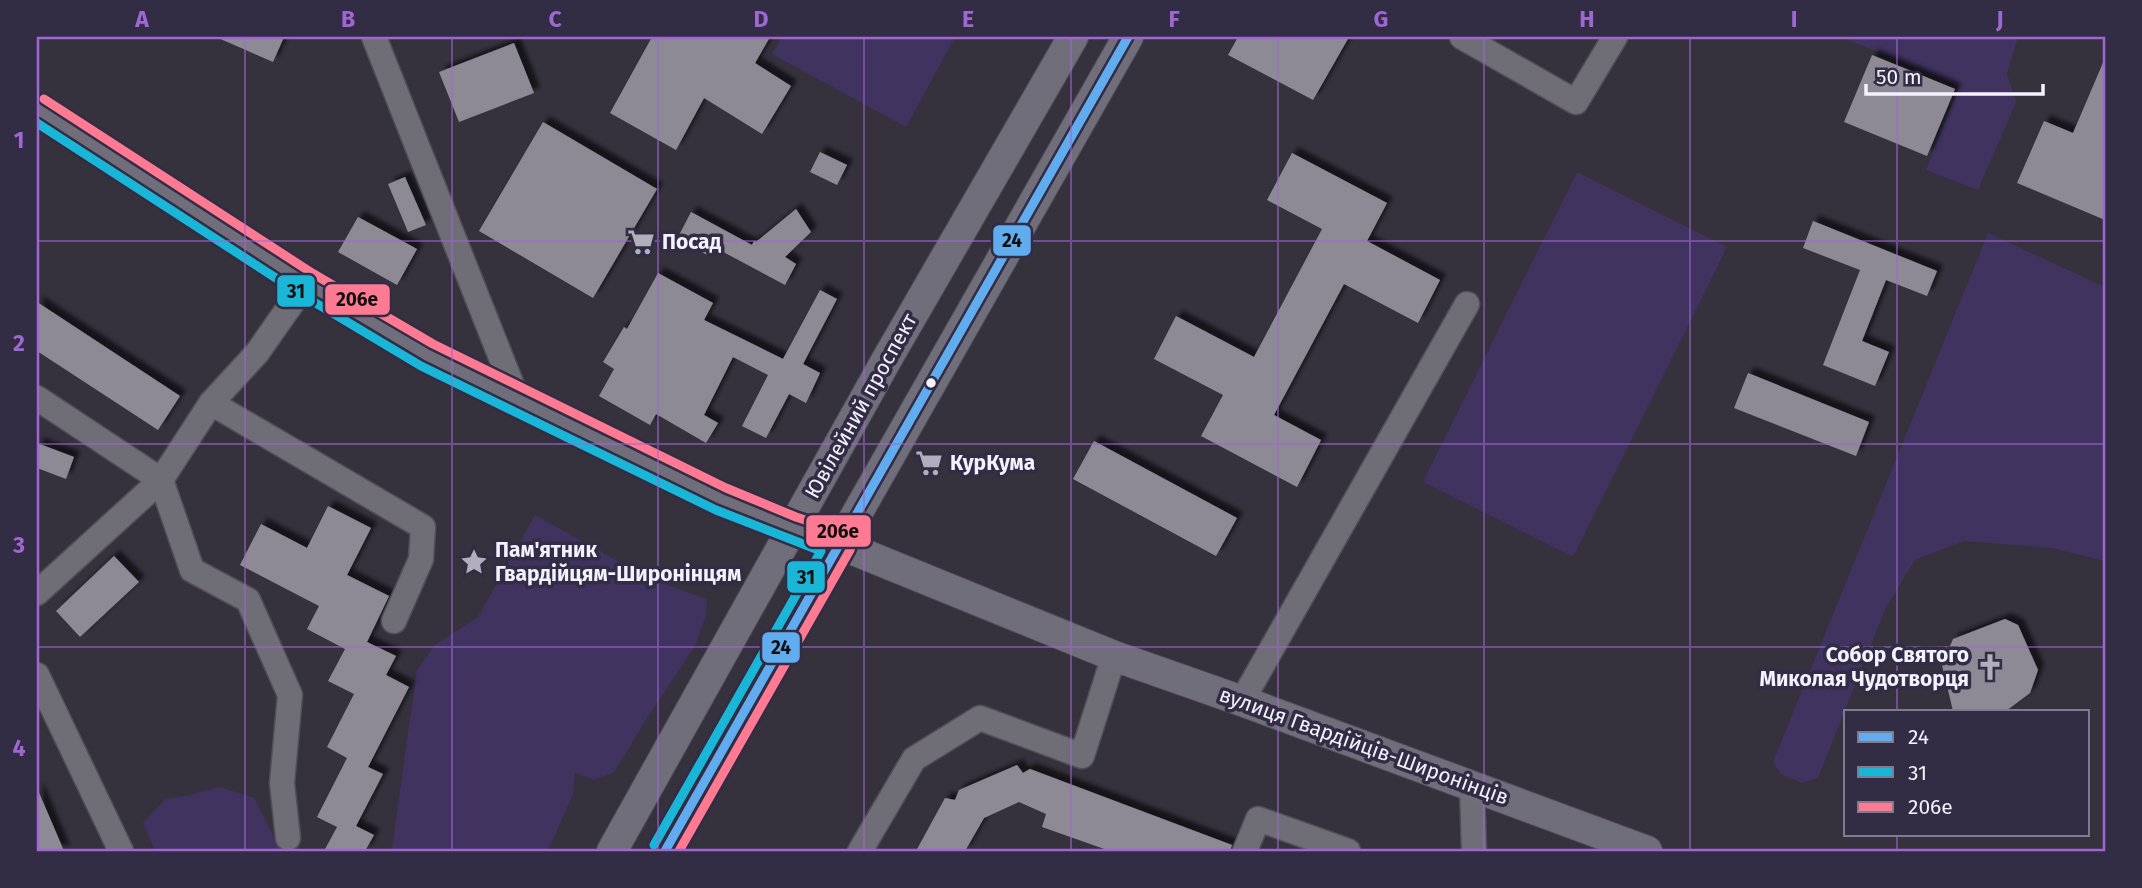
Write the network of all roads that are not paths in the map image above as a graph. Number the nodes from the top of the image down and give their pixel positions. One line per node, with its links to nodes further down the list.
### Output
1 (374, 37): 10 (street)
2 (1073, 37): 13 (main road, Ювілейний проспект)
3 (1128, 37): 14 (main road)
4 (1462, 37): 5 (street)
5 (1615, 37)
6 (37, 109): 7 (main road, вулиця Гвардійців-Широнінців)
7 (306, 283): 10 (main road, вулиця Гвардійців-Широнінців); 11 (street)
8 (1467, 304): 19 (street)
9 (37, 398): 12 (street)
10 (517, 398): 13 (main road, вулиця Гвардійців-Широнінців)
11 (211, 403): 12 (street); 16 (street)
12 (161, 480): 15 (street); 21 (street)
13 (792, 528): 14 (main road, вулиця Гвардійців-Широнінців); 22 (main road, Ювілейний проспект)
14 (839, 544): 17 (main road, вулиця Гвардійців-Широнінців); 24 (main road)
15 (37, 593)
16 (394, 621)
17 (1114, 656): 19 (main road, вулиця Гвардійців-Широнінців); 25 (street)
18 (37, 676): 23 (street)
19 (1242, 701): 20 (main road, вулиця Гвардійців-Широнінців)
20 (1472, 786): 28 (street); 29 (main road, вулиця Гвардійців-Широнінців)
21 (288, 838)
22 (614, 850)
23 (121, 851)
24 (666, 851)
25 (860, 851)
26 (1245, 851): 27 (street)
27 (1348, 851)
28 (1474, 851)
29 (1647, 851)

